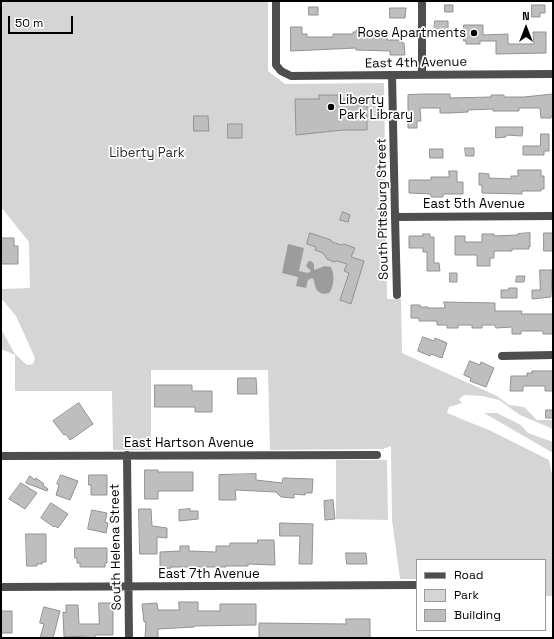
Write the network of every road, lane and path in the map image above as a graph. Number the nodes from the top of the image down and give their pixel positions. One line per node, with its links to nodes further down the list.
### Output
1 (276, 1): 5 (street, East 4th Avenue)
2 (422, 1): 3 (street)
3 (422, 74): 4 (street, East 4th Avenue); 5 (street, East 4th Avenue)
4 (553, 74)
5 (392, 75): 7 (street, South Pittsburg Street)
6 (553, 216): 7 (street, East 5th Avenue)
7 (395, 217): 8 (street, South Pittsburg Street)
8 (397, 295)
9 (502, 356): 10 (street)
10 (553, 356)
11 (127, 455): 12 (street, East Hartson Avenue); 13 (street, East Hartson Avenue); 15 (street, South Helena Street)
12 (378, 455)
13 (1, 456)
14 (416, 585): 15 (street, East 7th Avenue)
15 (129, 586): 16 (street, East 7th Avenue); 17 (street, South Helena Street)
16 (1, 587)
17 (129, 638)

